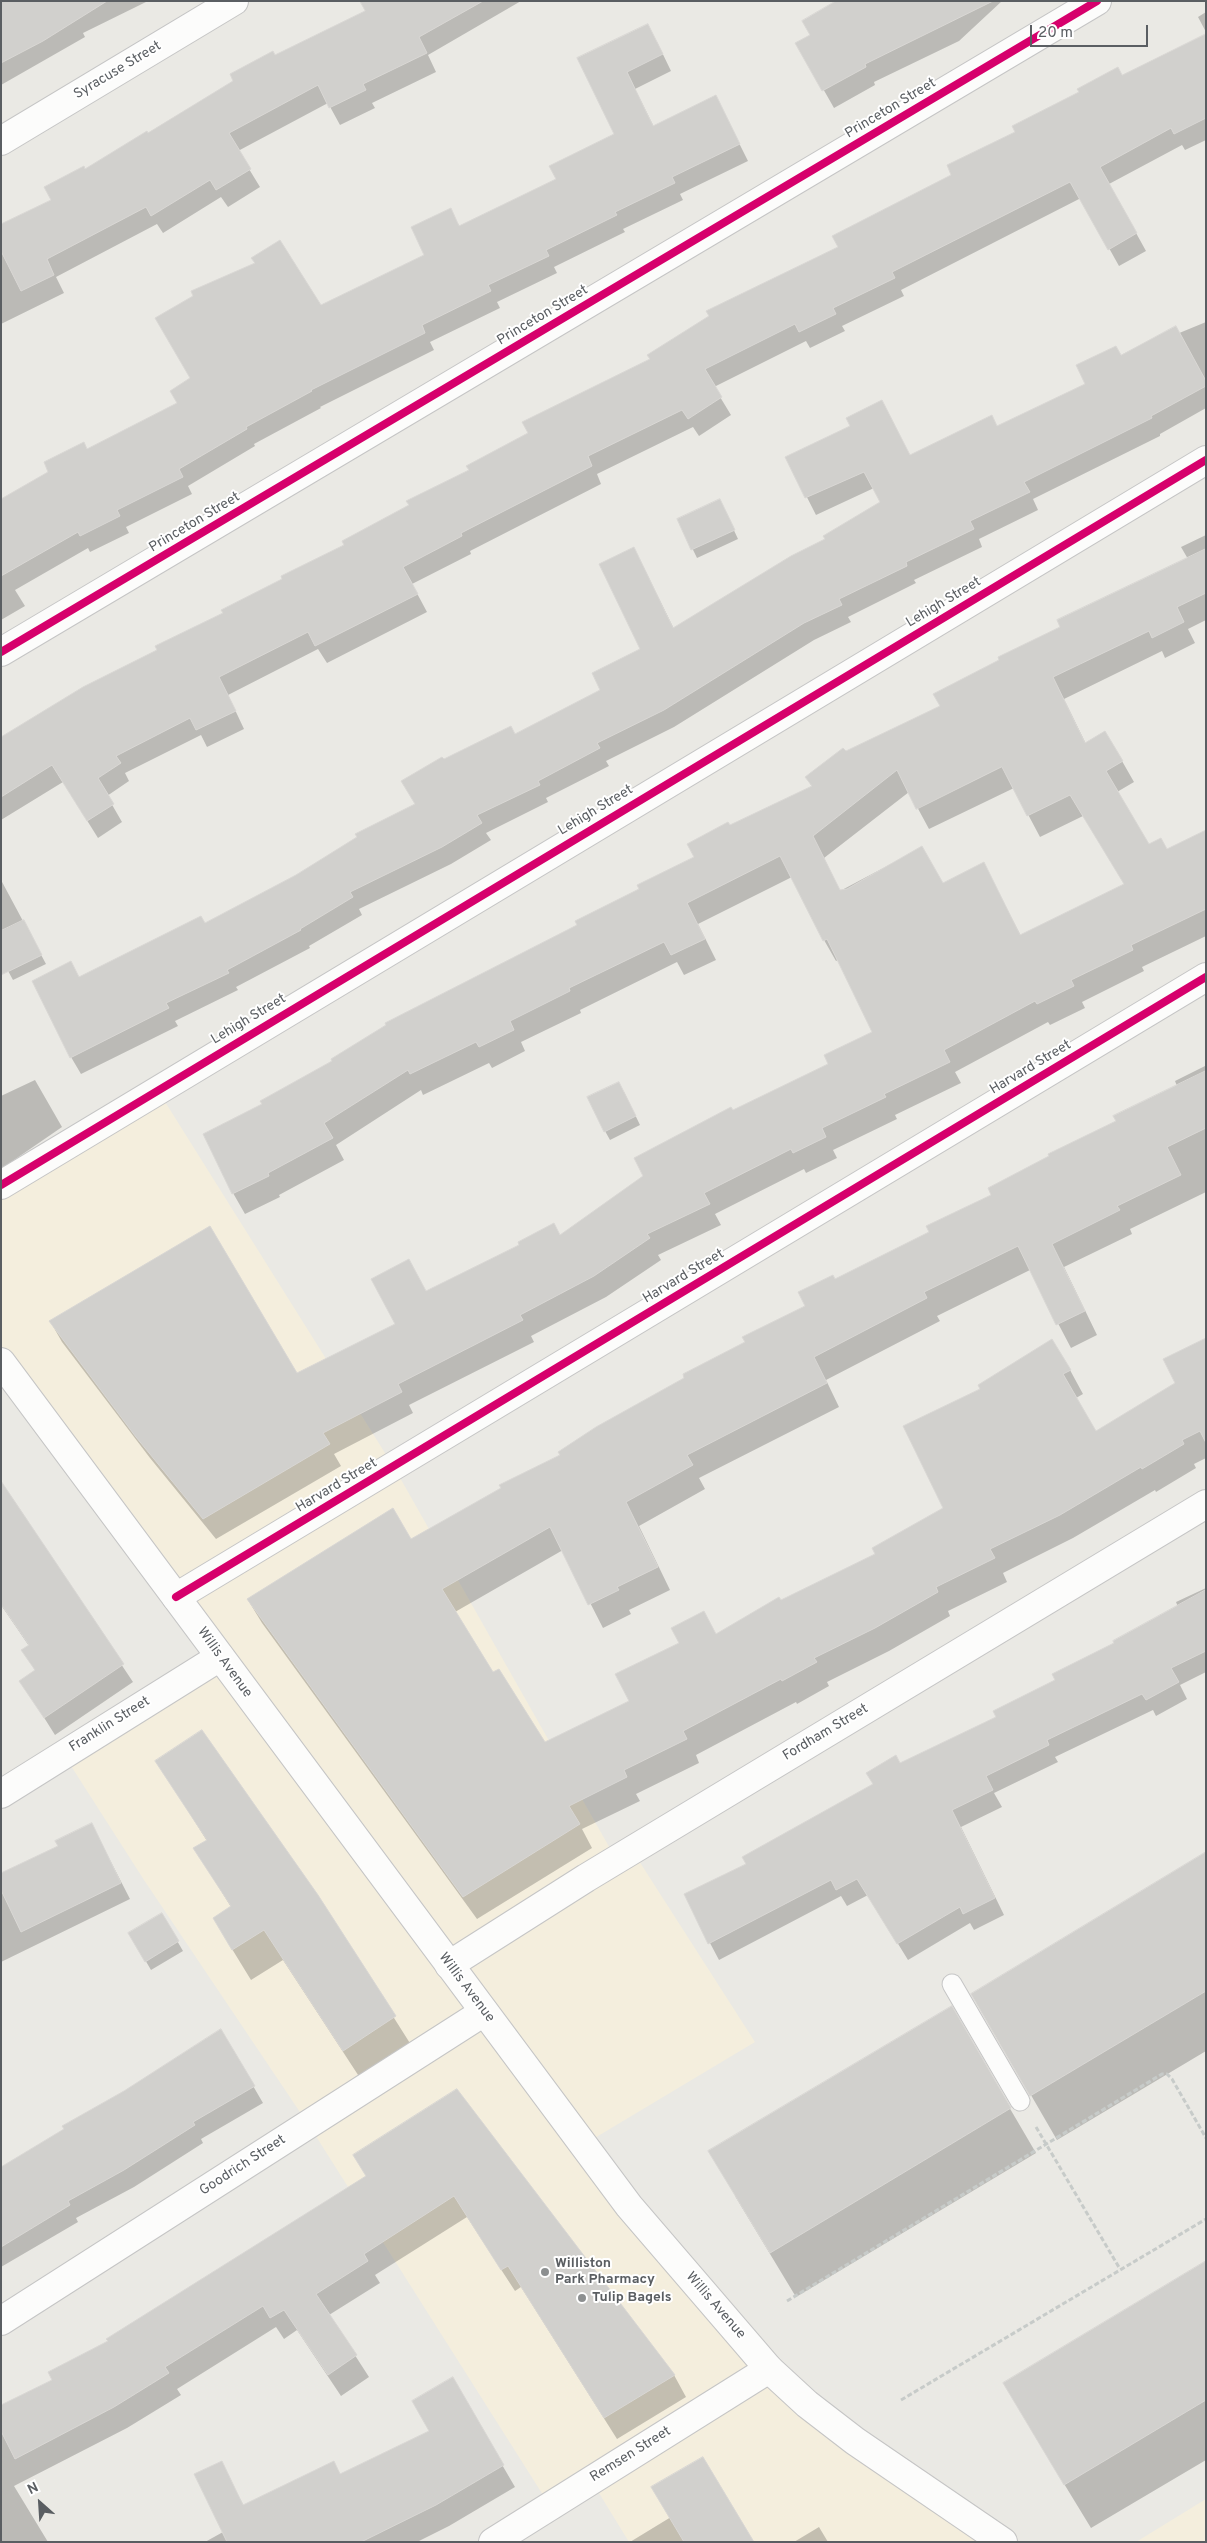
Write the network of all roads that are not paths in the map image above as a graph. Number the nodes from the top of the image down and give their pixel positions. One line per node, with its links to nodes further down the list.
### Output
1 (234, 1): 3 (street, Syracuse Street)
2 (1097, 1): 5 (street, Princeton Street)
3 (1, 142)
4 (1206, 460): 7 (street, Lehigh Street)
5 (1, 652)
6 (1206, 978): 10 (street, Harvard Street)
7 (1, 1185)
8 (1, 1362): 10 (street, Willis Avenue)
9 (1206, 1504): 13 (street, Fordham Street)
10 (176, 1597): 11 (street, Willis Avenue)
11 (220, 1657): 12 (street, Franklin Street); 13 (street, Willis Avenue)
12 (1, 1794)
13 (449, 1965): 15 (street, Willis Avenue)
14 (952, 1984): 16 (lane)
15 (484, 2012): 17 (street, Goodrich Street); 18 (street, Willis Avenue)
16 (1020, 2101)
17 (1, 2321)
18 (769, 2369): 19 (street, Remsen Street); 20 (street, Willis Avenue)
19 (493, 2542)
20 (1003, 2542)

